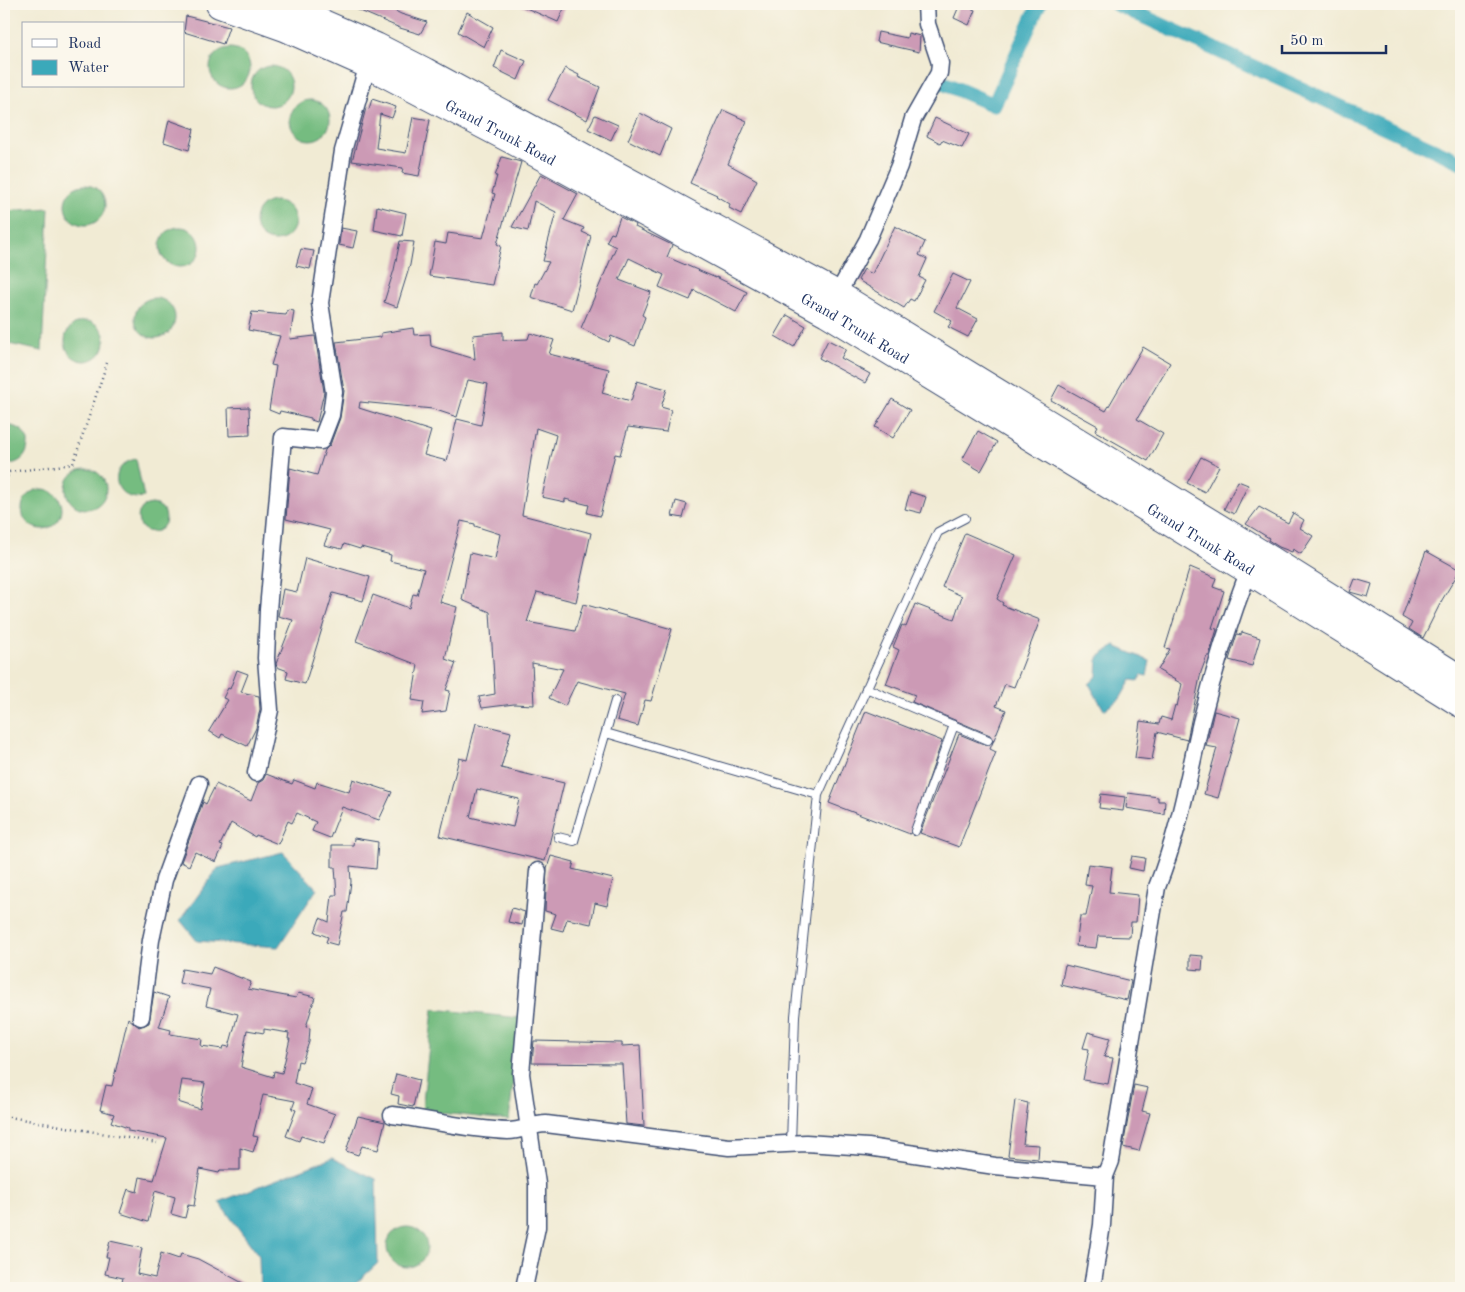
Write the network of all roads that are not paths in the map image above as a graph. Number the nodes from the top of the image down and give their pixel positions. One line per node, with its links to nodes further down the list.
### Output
1 (220, 4): 4 (highway, Grand Trunk Road)
2 (277, 4): 5 (highway, Grand Trunk Road)
3 (926, 4): 7 (street)
4 (368, 64): 5 (highway, Grand Trunk Road); 20 (street)
5 (517, 131): 6 (highway, Grand Trunk Road)
6 (643, 200): 7 (highway, Grand Trunk Road); 8 (highway, Grand Trunk Road)
7 (837, 296): 8 (highway, Grand Trunk Road)
8 (890, 339): 9 (highway, Grand Trunk Road)
9 (1042, 432): 11 (highway, Grand Trunk Road); 12 (highway, Grand Trunk Road)
10 (965, 518): 14 (lane)
11 (1249, 570): 12 (highway, Grand Trunk Road); 30 (street)
12 (1281, 579): 13 (highway, Grand Trunk Road); 16 (highway, Grand Trunk Road)
13 (1461, 680)
14 (866, 688): 17 (lane); 22 (lane)
15 (615, 701): 18 (lane)
16 (1461, 703)
17 (954, 725): 19 (lane); 23 (lane)
18 (606, 733): 22 (lane); 24 (lane)
19 (988, 740)
20 (256, 773)
21 (199, 784): 26 (street)
22 (818, 795): 29 (lane)
23 (915, 831)
24 (558, 837)
25 (538, 871): 28 (street)
26 (141, 1017)
27 (392, 1115): 28 (street)
28 (529, 1128): 29 (street); 31 (street)
29 (791, 1144): 30 (street)
30 (1105, 1176): 32 (street)
31 (524, 1288)
32 (1092, 1288)

